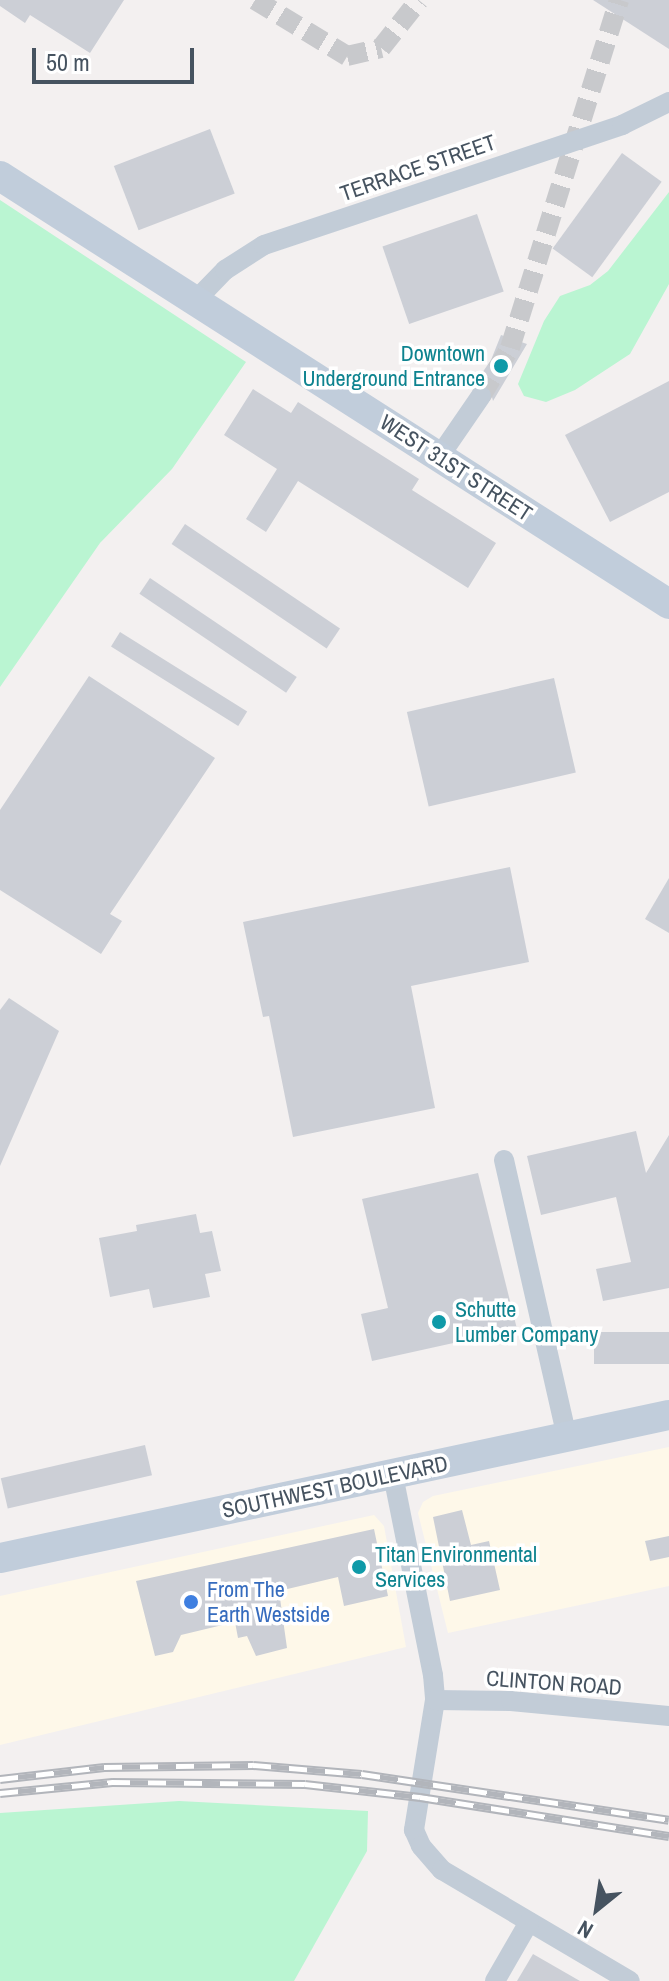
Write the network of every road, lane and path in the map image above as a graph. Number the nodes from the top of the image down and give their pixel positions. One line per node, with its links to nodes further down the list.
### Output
1 (669, 102): 3 (street, TERRACE STREET)
2 (0, 176): 3 (main road, WEST 31ST STREET)
3 (195, 301): 5 (main road, WEST 31ST STREET)
4 (481, 396): 5 (street)
5 (439, 457): 6 (main road, WEST 31ST STREET)
6 (669, 604)
7 (504, 1160): 9 (street)
8 (669, 1415): 9 (main road, SOUTHWEST BOULEVARD)
9 (567, 1437): 10 (main road, SOUTHWEST BOULEVARD)
10 (393, 1475): 11 (main road, SOUTHWEST BOULEVARD); 12 (street)
11 (0, 1558)
12 (435, 1700): 13 (street, CLINTON ROAD); 14 (street)
13 (669, 1716)
14 (529, 1922): 15 (street); 16 (street)
15 (495, 1981)
16 (630, 1981)

